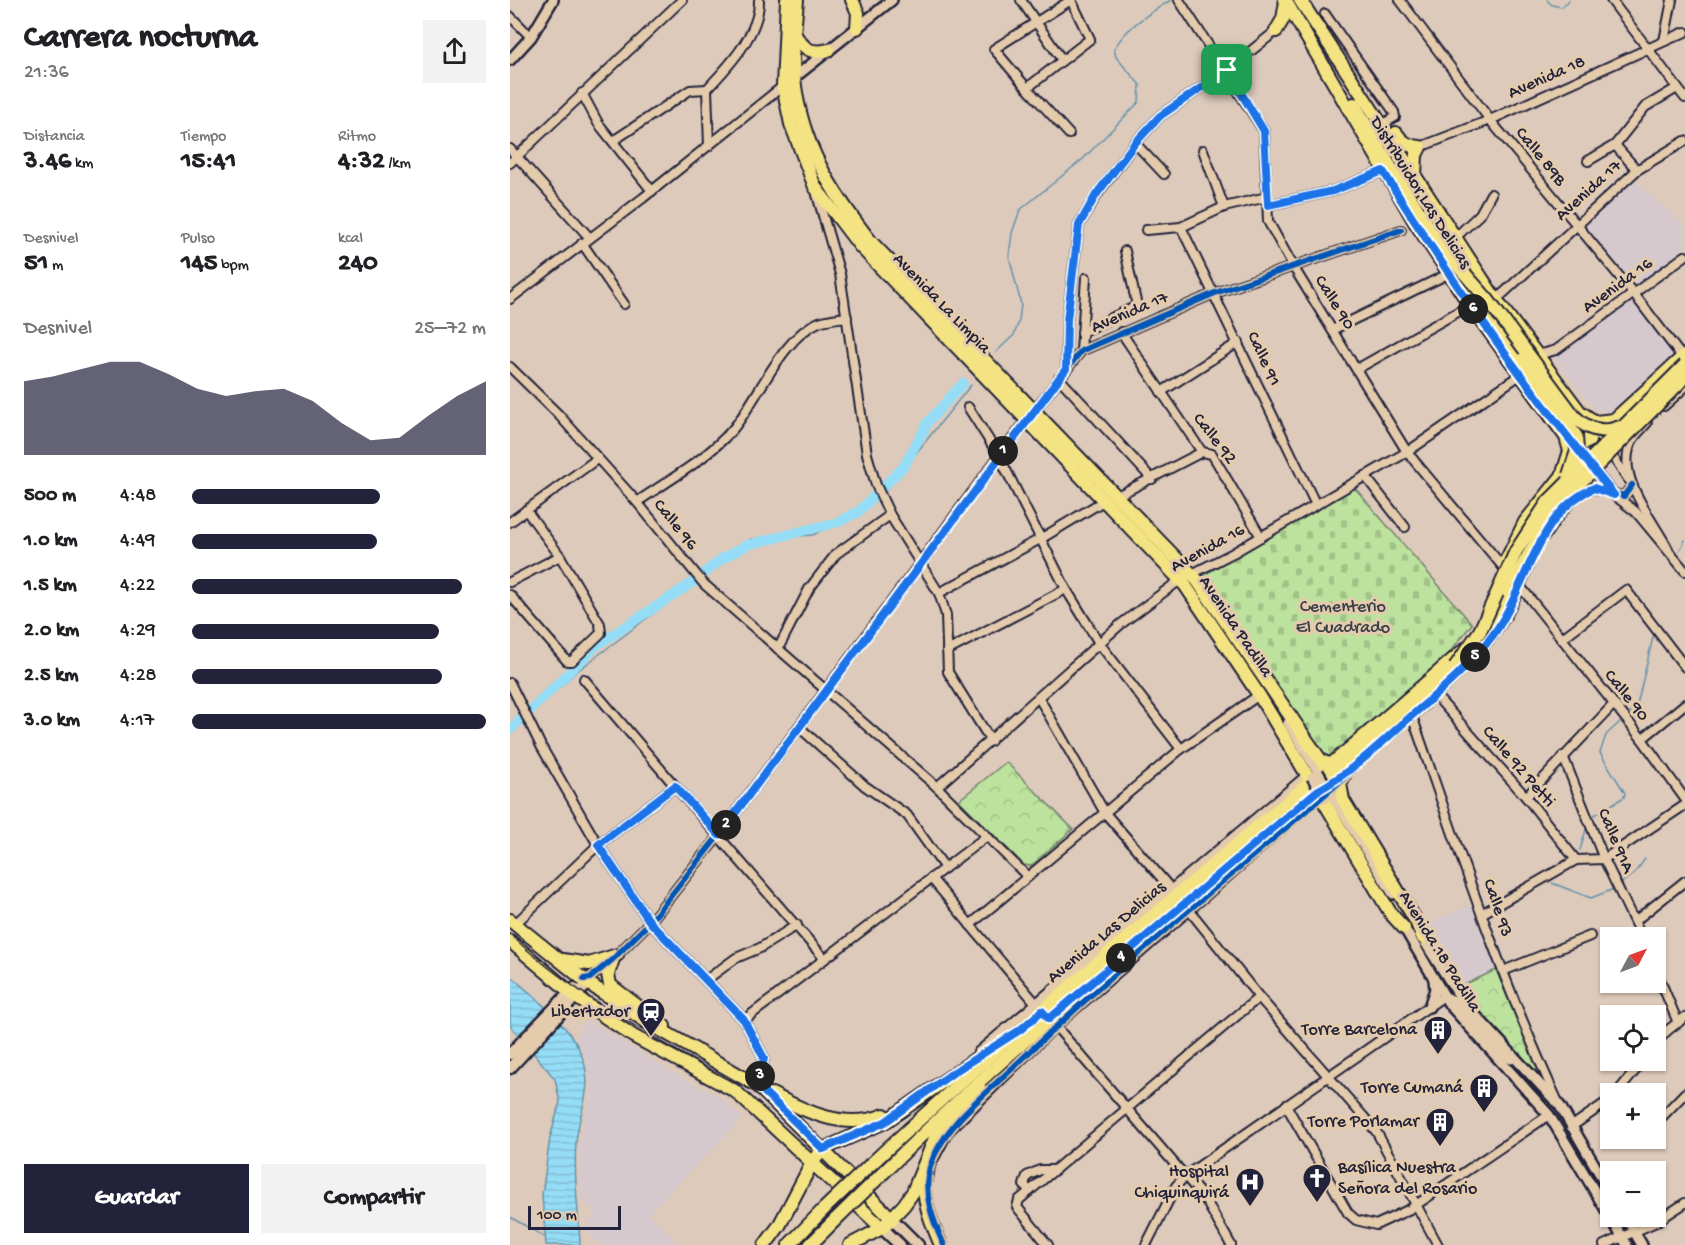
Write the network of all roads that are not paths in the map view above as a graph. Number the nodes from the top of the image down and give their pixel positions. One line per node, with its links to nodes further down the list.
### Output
1 (553, 0): 26 (street)
2 (665, 0): 16 (street)
3 (682, 0): 16 (street)
4 (759, 0): 38 (street)
5 (852, 0): 21 (main road)
6 (892, 0): 21 (street)
7 (1021, 0): 20 (street)
8 (1071, 0): 20 (street); 31 (street)
9 (1179, 0): 33 (street, Calle 90)
10 (1300, 0): 32 (main road)
11 (1400, 0): 41 (street, Calle 89B)
12 (1611, 0): 28 (street)
13 (1672, 0): 27 (street)
14 (795, 1): 25 (main road, Avenida La Limpia); 35 (main road, Avenida La Limpia)
15 (1285, 1): 19 (main road); 22 (main road)
16 (674, 6): 39 (street)
17 (1325, 14): 42 (street)
18 (510, 16): 26 (street)
19 (1296, 18): 24 (main road, Distribuidor Las Delicias); 55 (main road)
20 (1035, 23): 31 (street); 36 (street)
21 (857, 28): 29 (street)
22 (1276, 31): 24 (main road); 33 (street)
23 (1685, 32): 27 (street, Avenida 18)
24 (1306, 34): 55 (main road, Distribuidor Las Delicias)
25 (795, 35): 29 (main road); 34 (main road, Avenida La Limpia)
26 (531, 37): 30 (street)
27 (1664, 41): 28 (street, Avenida 18)
28 (1646, 49): 37 (street); 41 (street, Avenida 18)
29 (828, 50): 34 (street)
30 (510, 60)
31 (1062, 60): 36 (street)
32 (1341, 60): 42 (main road); 58 (main road, Distribuidor Las Delicias); 108 (main road, bridge)
33 (1227, 70): 46 (street); 62 (street, Calle 90)
34 (794, 78): 35 (street); 98 (main road, Avenida La Limpia)
35 (783, 86): 48 (street); 59 (main road, Avenida La Limpia)
36 (1027, 88): 43 (street)
37 (1677, 88): 40 (street); 47 (street)
38 (706, 89): 44 (street); 48 (street)
39 (582, 93): 44 (street); 52 (street)
40 (1685, 98)
41 (1490, 120): 49 (street, Avenida 18); 64 (street, Calle 89B)
42 (1388, 121): 49 (main road)
43 (1069, 134)
44 (613, 141): 60 (street)
45 (1685, 141): 56 (street, Avenida 17)
46 (1135, 143): 57 (street); 90 (street)
47 (1615, 145): 53 (street); 56 (street)
48 (709, 146): 60 (street)
49 (1419, 147): 58 (main road)
50 (510, 149): 52 (street)
51 (1203, 150): 63 (street)
52 (516, 157): 54 (street); 69 (street)
53 (1588, 161)
54 (510, 163)
55 (1387, 169): 62 (street); 73 (main road, Distribuidor Las Delicias); 100 (main road, bridge)
56 (1636, 171): 64 (street, Avenida 17)
57 (1164, 174)
58 (1415, 175): 68 (main road, Distribuidor Las Delicias)
59 (815, 187): 81 (street); 98 (main road, Avenida La Limpia)
60 (652, 191): 69 (street)
61 (1491, 194): 68 (street)
62 (1268, 201): 63 (street); 72 (street, Calle 90)
63 (1224, 207): 65 (street)
64 (1576, 225): 76 (street, Calle 89B); 78 (street, Avenida 17)
65 (1181, 227): 66 (street); 75 (street, Calle 91)
66 (1146, 230)
67 (1401, 230): 72 (street, Avenida 17)
68 (1456, 237): 78 (main road, Distribuidor Las Delicias)
69 (585, 240): 77 (street); 79 (street)
70 (1125, 250): 83 (street)
71 (1685, 256): 76 (street, Avenida 16)
72 (1294, 268): 75 (street, Avenida 17); 82 (street, Calle 90)
73 (1448, 274): 80 (main road, Distribuidor Las Delicias); 82 (street)
74 (1086, 278): 83 (street)
75 (1215, 293): 84 (street, Avenida 17); 85 (street, Calle 91)
76 (1634, 294): 87 (street, Avenida 16); 88 (street, Calle 89B)
77 (510, 299)
78 (1496, 300): 87 (main road, Distribuidor Las Delicias)
79 (624, 304)
80 (1470, 305): 91 (street); 92 (main road, Distribuidor Las Delicias)
81 (847, 317): 112 (street); 115 (street)
82 (1332, 330): 91 (street, Calle 90)
83 (1082, 332): 86 (street)
84 (1121, 332): 86 (street, Avenida 17); 96 (street, Calle 92)
85 (1239, 342): 96 (street); 113 (street, Calle 91)
86 (1081, 351): 90 (street, Avenida 17)
87 (1538, 355): 99 (main road, Distribuidor Las Delicias)
88 (1684, 359): 99 (main road); 100 (main road, bridge)
89 (510, 367): 105 (street, Calle 96)
90 (1066, 369): 94 (street, Avenida 17)
91 (1357, 369): 103 (street, Calle 90)
92 (1520, 375): 101 (main road, Distribuidor Las Delicias); 103 (street, Avenida 16)
93 (1685, 377): 135 (main road, bridge)
94 (1059, 378): 98 (street, Avenida 17); 107 (street)
95 (1685, 387): 109 (street)
96 (1161, 392): 102 (street, Calle 92)
97 (968, 407): 104 (street)
98 (1032, 415): 104 (street, Avenida 17); 111 (main road, Avenida La Limpia)
99 (1586, 418): 101 (main road); 109 (street)
100 (1620, 427): 108 (main road, bridge)
101 (1566, 436): 110 (street); 124 (main road)
102 (1202, 452): 107 (street); 118 (street, Calle 92)
103 (1407, 452): 106 (street, Avenida 16); 124 (street, Calle 90)
104 (999, 456): 119 (street); 122 (street, Avenida 17)
105 (597, 459): 112 (street, Calle 96); 114 (street)
106 (1365, 476): 113 (street, Avenida 16); 117 (street)
107 (1152, 479): 111 (street)
108 (1566, 482): 135 (main road, bridge)
109 (1632, 485): 110 (street); 120 (street)
110 (1614, 495): 120 (street); 127 (street)
111 (1111, 498): 119 (street); 125 (main road, Avenida La Limpia)
112 (637, 502): 133 (street, Calle 96)
113 (1316, 505): 118 (street, Avenida 16)
114 (526, 510): 116 (street); 121 (street)
115 (890, 515): 122 (street); 133 (street)
116 (510, 522)
117 (1405, 527)
118 (1261, 537): 125 (street, Avenida 16)
119 (1042, 538): 128 (street); 129 (street)
120 (1668, 549): 123 (street)
121 (560, 555): 126 (street); 130 (street)
122 (919, 563): 129 (street); 140 (street, Avenida 17)
123 (1683, 564)
124 (1503, 567): 135 (main road)
125 (1186, 577): 132 (street, Avenida 16); 136 (main road, Avenida Padilla); 141 (main road, Avenida Padilla)
126 (510, 582)
127 (1520, 586): 131 (street, Calle 90); 142 (street)
128 (1066, 589): 132 (street); 134 (street)
129 (939, 592): 134 (street)
130 (510, 595)
131 (1561, 639): 137 (street); 145 (street, Calle 90)
132 (1099, 644): 143 (street, Avenida 16); 151 (street)
133 (778, 649): 140 (street, Calle 96)
134 (947, 651): 150 (street)
135 (1455, 662): 153 (main road, Avenida Las Delicias); 154 (main road, Avenida Las Delicias)
136 (1255, 666): 146 (street, Avenida 18 Padilla); 154 (main road, Avenida Padilla)
137 (1685, 668)
138 (584, 679): 156 (street)
139 (510, 683): 165 (street)
140 (828, 690): 148 (street, Avenida 17); 158 (street, Calle 96)
141 (1259, 694): 146 (street, Avenida 18 Padilla); 151 (street); 157 (main road, Avenida Padilla)
142 (1436, 696): 147 (street); 159 (street, Calle 92 Petti)
143 (1039, 698): 150 (street, Avenida 16); 162 (street)
144 (1685, 704): 149 (street)
145 (1613, 705): 149 (street, Calle 90); 152 (street)
146 (1278, 713): 169 (street, Avenida 18 Padilla, bridge)
147 (1412, 716): 155 (street); 174 (street, Calle 93)
148 (799, 727): 163 (street, Avenida 17); 168 (street)
149 (1642, 739): 160 (street, Calle 90)
150 (991, 741): 158 (street, Avenida 16)
151 (1181, 749): 162 (street)
152 (1563, 756): 159 (street); 166 (street, Calle 91A)
153 (1354, 758): 155 (main road); 157 (main road, Avenida Las Delicias)
154 (1333, 765): 157 (main road, Avenida Las Delicias)
155 (1342, 778): 157 (main road); 183 (main road)
156 (675, 786): 163 (street); 165 (street)
157 (1314, 786): 173 (main road, Avenida Las Delicias); 173 (street, Avenida Las Delicias); 181 (main road, Avenida Padilla)
158 (937, 787): 164 (street, Calle 96)
159 (1526, 796): 167 (street, Calle 92 Petti)
160 (1685, 799)
161 (1685, 805): 166 (street)
162 (1105, 813): 170 (street); 173 (street)
163 (719, 835): 177 (street, Avenida 17); 178 (street)
164 (987, 836): 168 (street); 170 (street, Calle 96)
165 (598, 845): 176 (street); 177 (street)
166 (1604, 859): 167 (street); 175 (street, Calle 91A)
167 (1576, 860): 174 (street)
168 (945, 868): 171 (street)
169 (1372, 868): 181 (street, Avenida 18 Padilla); 183 (street, Avenida 18 Padilla)
170 (1028, 877): 179 (street)
171 (931, 878): 179 (street); 187 (street)
172 (1685, 881): 175 (street)
173 (1181, 901): 195 (street); 197 (main road, Avenida Las Delicias); 197 (street, Avenida Las Delicias)
174 (1483, 913): 188 (street, Calle 93)
175 (1635, 921): 180 (street, Calle 91A)
176 (512, 922): 185 (main road)
177 (650, 922): 186 (street, Avenida 17); 191 (street)
178 (797, 925): 187 (street); 191 (street)
179 (970, 925): 197 (street)
180 (1637, 927)
181 (1404, 928): 189 (street, Avenida 18 Padilla)
182 (1590, 936): 188 (street)
183 (1423, 938): 204 (street, Avenida 18 Padilla)
184 (510, 941): 193 (main road)
185 (553, 955): 186 (main road); 190 (main road)
186 (615, 957): 190 (street, Avenida 17); 202 (main road)
187 (823, 957): 198 (street)
188 (1503, 971): 214 (street, Calle 93)
189 (1433, 978): 194 (street, Avenida 18 Padilla); 196 (street)
190 (587, 980): 193 (main road, Avenida 17); 202 (main road)
191 (706, 980): 198 (street)
192 (1666, 990): 199 (street)
193 (573, 995): 203 (main road, Avenida 17); 221 (main road)
194 (1444, 996): 196 (street); 204 (street); 218 (street, Avenida 18 Padilla)
195 (1259, 997): 208 (street); 216 (street)
196 (1429, 1007): 208 (street)
197 (1046, 1015): 200 (main road, Avenida Las Delicias); 207 (street, Avenida Las Delicias); 216 (street); 242 (street, Avenida Las Delicias)
198 (744, 1020): 210 (street)
199 (1681, 1020): 201 (street)
200 (1025, 1032): 207 (main road); 222 (main road); 237 (main road, Avenida Las Delicias, bridge); 238 (main road, Avenida Las Delicias, bridge)
201 (1666, 1034)
202 (678, 1039): 210 (main road)
203 (514, 1052): 205 (main road, Avenida 17)
204 (1521, 1065): 214 (street, Avenida 18 Padilla)
205 (510, 1068)
206 (1635, 1071): 209 (street)
207 (954, 1072): 212 (main road)
208 (1328, 1076): 213 (street); 230 (street)
209 (1625, 1083)
210 (758, 1086): 212 (main road); 220 (main road)
211 (1685, 1093): 217 (street)
212 (912, 1103): 220 (main road)
213 (1286, 1105): 226 (street); 230 (street)
214 (1560, 1106): 219 (street, Avenida 18 Padilla)
215 (1600, 1107): 219 (street)
216 (1127, 1109): 223 (street); 226 (street)
217 (1666, 1113)
218 (1549, 1115): 230 (street); 235 (street, Avenida 18 Padilla)
219 (1572, 1127): 225 (street, Avenida 18 Padilla)
220 (825, 1151): 221 (main road); 231 (main road)
221 (812, 1163): 233 (main road); 236 (main road)
222 (926, 1164): 231 (main road); 242 (main road)
223 (1055, 1170): 224 (street); 227 (street)
224 (1032, 1173): 227 (street); 228 (street)
225 (1600, 1174)
226 (1185, 1176): 244 (street); 245 (street)
227 (1039, 1184): 228 (street)
228 (1030, 1191): 243 (street)
229 (1685, 1203): 234 (street)
230 (1416, 1204): 246 (street)
231 (892, 1219): 233 (main road); 241 (main road)
232 (1631, 1227): 234 (street)
233 (882, 1228): 239 (main road); 240 (main road)
234 (1634, 1232): 235 (street); 248 (street)
235 (1624, 1241): 247 (street)
236 (765, 1245)
237 (789, 1245)
238 (810, 1245)
239 (850, 1245)
240 (900, 1245)
241 (918, 1245)
242 (943, 1245)
243 (1048, 1245)
244 (1146, 1245)
245 (1231, 1245)
246 (1438, 1245)
247 (1604, 1245)
248 (1642, 1245)

